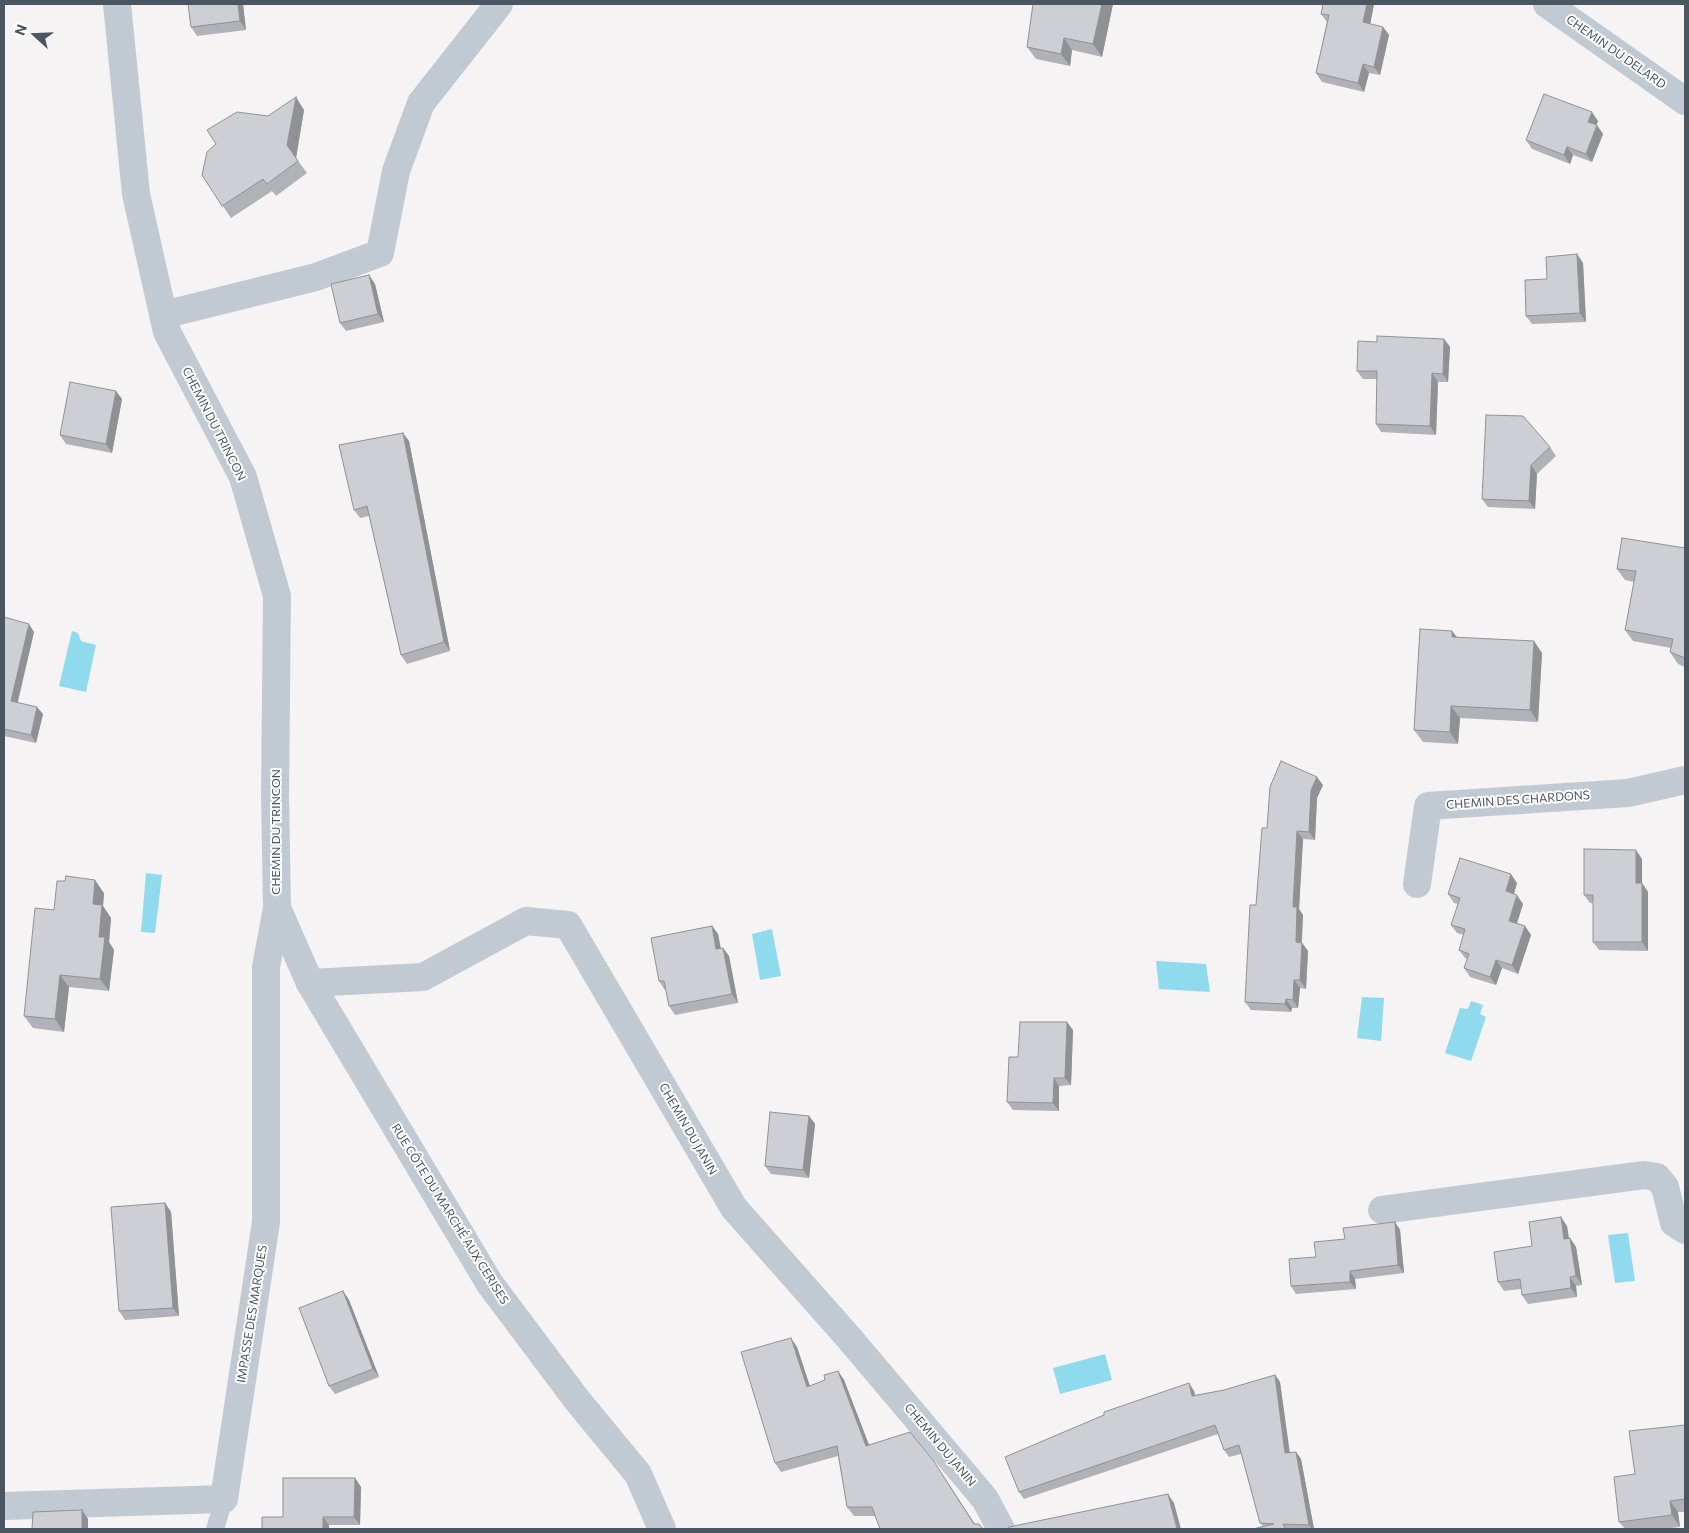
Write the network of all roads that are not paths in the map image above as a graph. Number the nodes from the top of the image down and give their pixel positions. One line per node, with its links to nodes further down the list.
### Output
1 (117, 4): 5 (street, CHEMIN DU TRINCON)
2 (499, 4): 5 (street)
3 (1547, 4): 4 (street, CHEMIN DU DELARD)
4 (1685, 101)
5 (163, 315): 8 (street, CHEMIN DU TRINCON)
6 (1685, 780): 7 (street, CHEMIN DES CHARDONS)
7 (1417, 884)
8 (276, 908): 9 (street, RUE CÔTE DU MARCHÉ AUX CERISES); 12 (street, IMPASSE DES MARQUES)
9 (310, 983): 15 (street, RUE CÔTE DU MARCHÉ AUX CERISES); 16 (street, CHEMIN DU JANIN)
10 (1382, 1210): 11 (street)
11 (1685, 1230)
12 (224, 1499): 13 (street); 14 (lane)
13 (4, 1506)
14 (215, 1529)
15 (662, 1529)
16 (1001, 1529)

